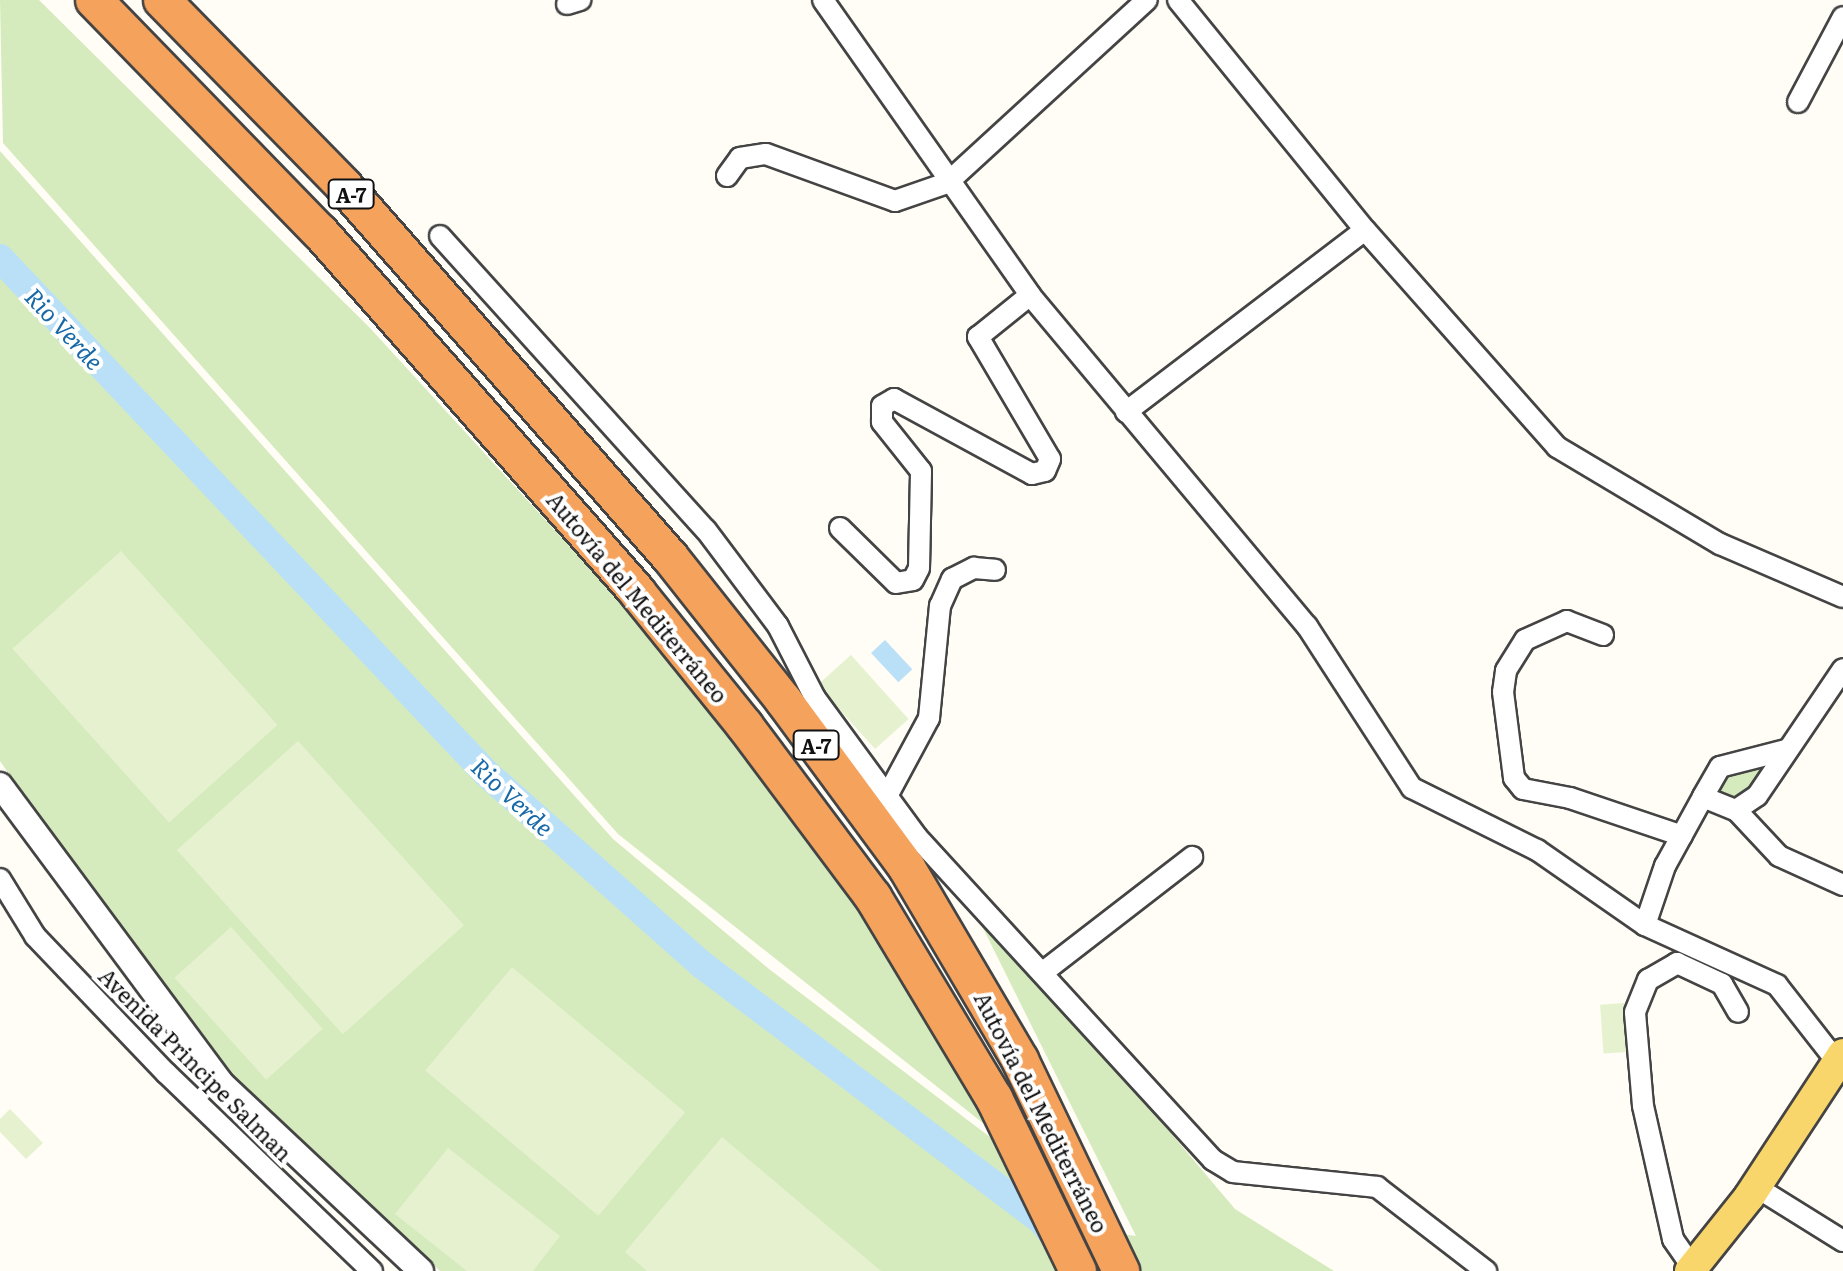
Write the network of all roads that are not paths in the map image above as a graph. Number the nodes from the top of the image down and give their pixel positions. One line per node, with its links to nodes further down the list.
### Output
1 (94, 0): 37 (highway, Autovía del Mediterráneo / A-7)
2 (162, 0): 38 (highway, Autovía del Mediterráneo / A-7)
3 (823, 0): 9 (street)
4 (1147, 0): 9 (street)
5 (1178, 0): 10 (street)
6 (1843, 17): 7 (street)
7 (1798, 102)
8 (727, 176): 9 (street)
9 (947, 183): 12 (street)
10 (1365, 230): 13 (street); 16 (street)
11 (440, 236): 22 (street)
12 (1030, 295): 13 (street); 14 (street)
13 (1126, 412): 28 (street)
14 (840, 528)
15 (995, 570): 22 (street)
16 (1843, 597)
17 (1603, 635): 24 (street)
18 (1843, 669): 19 (street)
19 (1786, 750): 21 (street); 23 (street)
20 (0, 785): 36 (street)
21 (1703, 797): 23 (street); 24 (street)
22 (886, 798): 29 (street)
23 (1736, 810): 27 (street)
24 (1682, 836): 28 (street)
25 (1192, 857): 29 (street)
26 (0, 879): 35 (street, Avenida Principe Salman)
27 (1843, 885)
28 (1645, 925): 31 (street)
29 (1042, 973): 39 (street)
30 (1738, 1012): 34 (street)
31 (1841, 1066): 32 (main road); 34 (main road)
32 (1769, 1195): 33 (street); 34 (main road)
33 (1843, 1241)
34 (1697, 1270)
35 (372, 1271)
36 (421, 1271)
37 (1078, 1271)
38 (1121, 1271)
39 (1486, 1271)

